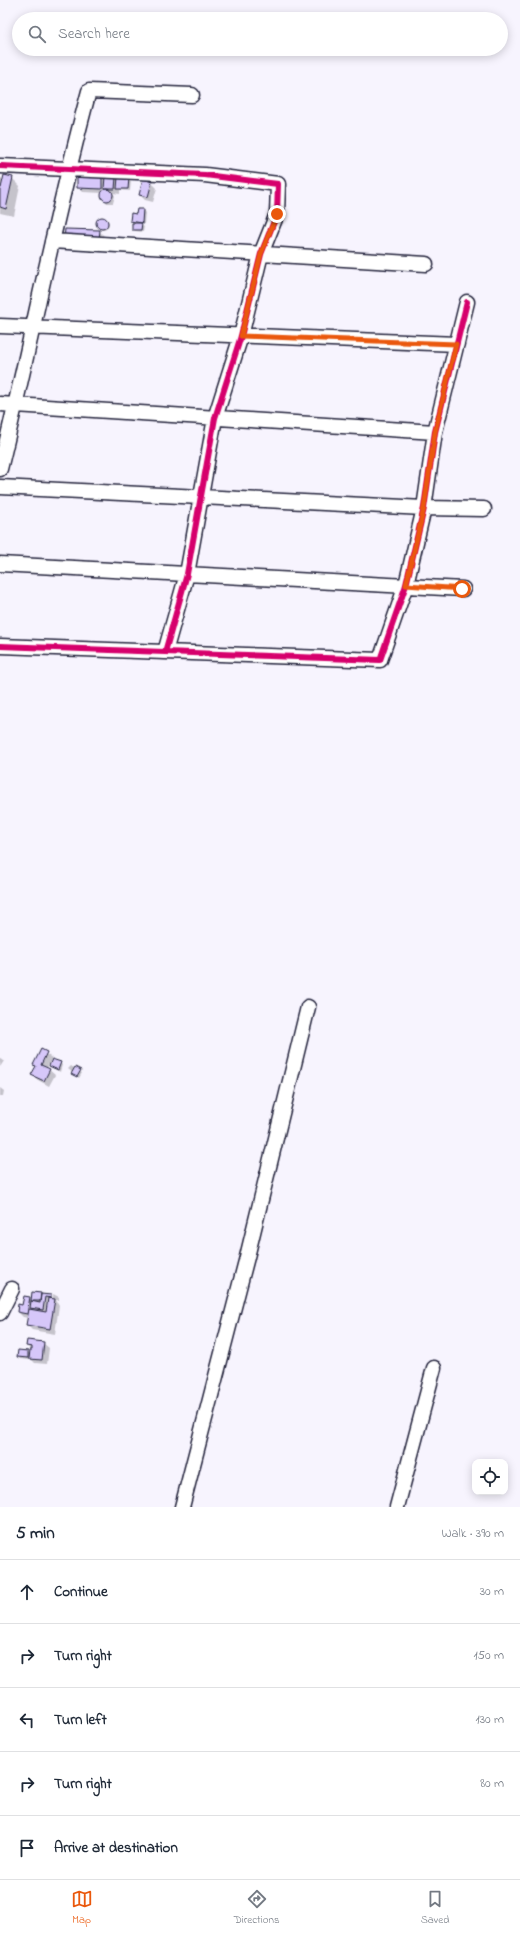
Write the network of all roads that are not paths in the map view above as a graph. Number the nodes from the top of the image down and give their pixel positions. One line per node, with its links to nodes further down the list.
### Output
1 (192, 95): 3 (street)
2 (0, 166): 3 (street)
3 (68, 168): 4 (street); 5 (street)
4 (52, 241): 5 (street); 9 (street)
5 (261, 254): 6 (street); 10 (street)
6 (426, 264)
7 (467, 302): 11 (street)
8 (0, 326): 9 (street)
9 (34, 327): 10 (street); 13 (street)
10 (241, 336): 11 (street); 14 (street)
11 (456, 344): 15 (street)
12 (0, 404): 13 (street)
13 (16, 405): 14 (street); 16 (street)
14 (216, 418): 15 (street); 18 (street)
15 (435, 432): 19 (street)
16 (0, 469)
17 (0, 487): 18 (street)
18 (202, 496): 19 (street); 22 (street)
19 (424, 508): 20 (street); 23 (street)
20 (484, 509)
21 (0, 564): 22 (street)
22 (187, 574): 23 (street); 26 (street)
23 (406, 585): 24 (street); 26 (street)
24 (462, 589)
25 (0, 646): 26 (street)
26 (165, 652)
27 (308, 1007): 31 (street)
28 (12, 1289): 29 (street)
29 (0, 1313)
30 (434, 1368): 32 (street)
31 (182, 1507)
32 (397, 1507)

